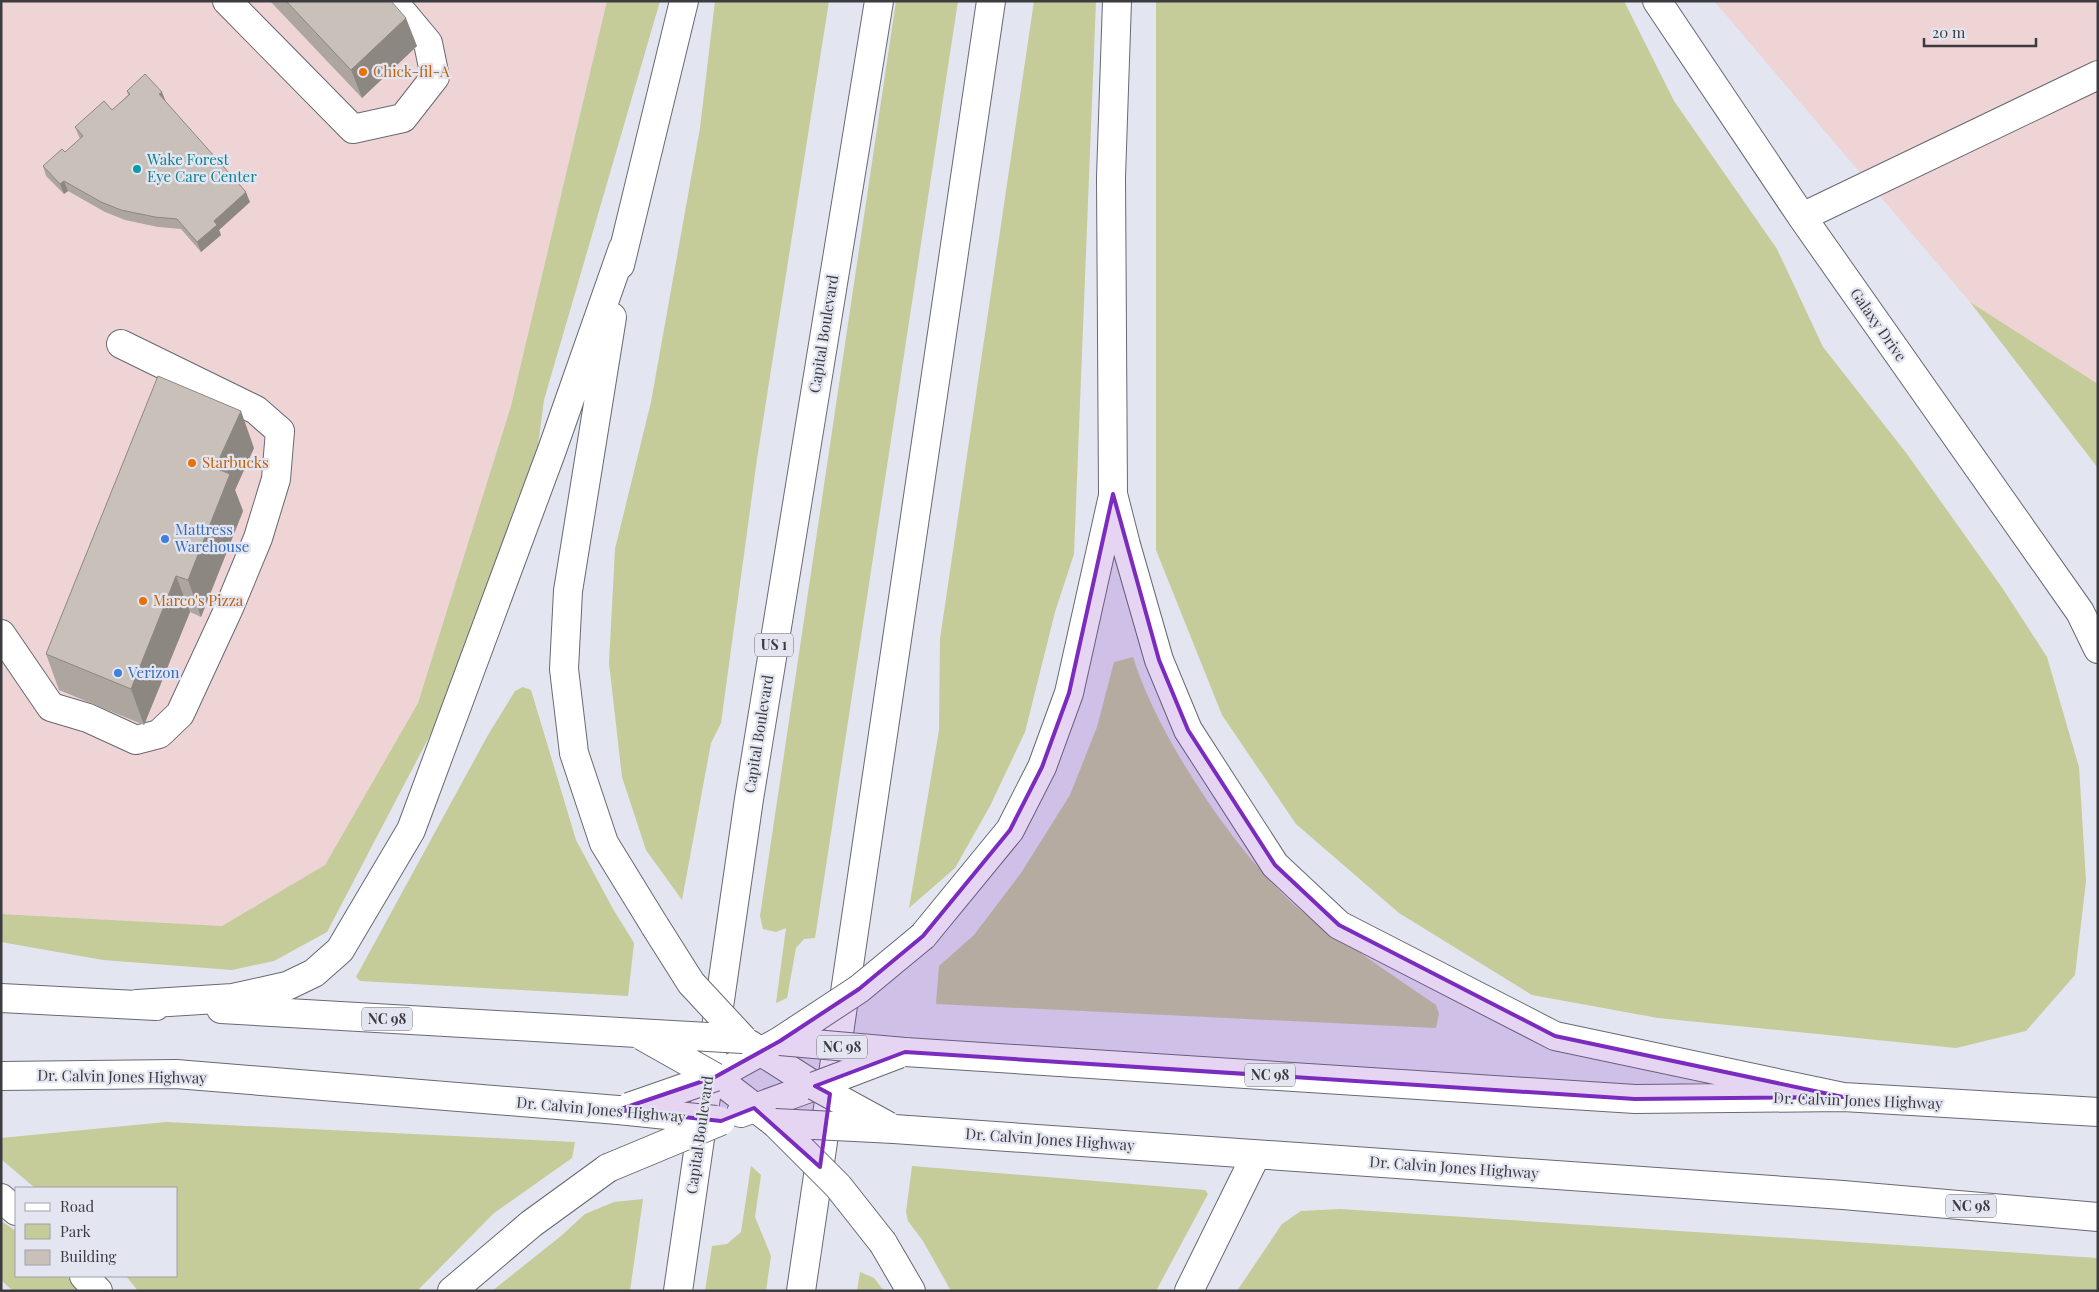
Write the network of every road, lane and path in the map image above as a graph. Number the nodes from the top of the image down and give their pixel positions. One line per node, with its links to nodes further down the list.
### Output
1 (227, 1): 2 (main road)
2 (393, 1)
3 (684, 1): 10 (main road)
4 (879, 1): 36 (main road, Capital Boulevard / US 1)
5 (991, 1): 37 (main road)
6 (1117, 1): 12 (main road)
7 (1656, 1): 9 (main road, Galaxy Drive)
8 (2098, 75): 9 (main road)
9 (1802, 217): 14 (main road, Galaxy Drive)
10 (623, 248): 16 (main road); 18 (main road, bridge)
11 (121, 344): 13 (main road)
12 (1113, 494): 18 (main road, bridge); 23 (main road)
13 (1, 634)
14 (2098, 649)
15 (1, 998): 16 (main road, Dr. Calvin Jones Highway / NC 98)
16 (137, 1004): 17 (main road, Dr. Calvin Jones Highway / NC 98)
17 (636, 1033): 18 (main road, Dr. Calvin Jones Highway / NC 98, bridge); 21 (main road, bridge)
18 (761, 1044): 19 (main road, Dr. Calvin Jones Highway / NC 98, bridge); 21 (main road); 22 (main road)
19 (905, 1052): 22 (main road, bridge); 23 (main road, Dr. Calvin Jones Highway / NC 98)
20 (1, 1076): 24 (main road, Dr. Calvin Jones Highway / NC 98)
21 (715, 1077): 24 (main road, bridge); 26 (main road)
22 (815, 1086): 26 (main road); 28 (main road, bridge)
23 (1844, 1097): 25 (main road, Dr. Calvin Jones Highway / NC 98)
24 (618, 1110): 27 (main road, Dr. Calvin Jones Highway / NC 98, bridge)
25 (2098, 1112)
26 (765, 1115): 27 (main road, Dr. Calvin Jones Highway / NC 98); 28 (main road, Dr. Calvin Jones Highway / NC 98, bridge); 38 (main road, bridge)
27 (721, 1121): 35 (main road, bridge)
28 (894, 1129): 29 (main road, Dr. Calvin Jones Highway / NC 98)
29 (1256, 1155): 32 (main road, Dr. Calvin Jones Highway / NC 98); 39 (main road)
30 (1, 1198): 31 (main road)
31 (15, 1210)
32 (2098, 1217)
33 (85, 1277): 34 (main road)
34 (98, 1291)
35 (452, 1291)
36 (678, 1291)
37 (802, 1291)
38 (911, 1291)
39 (1189, 1291)

